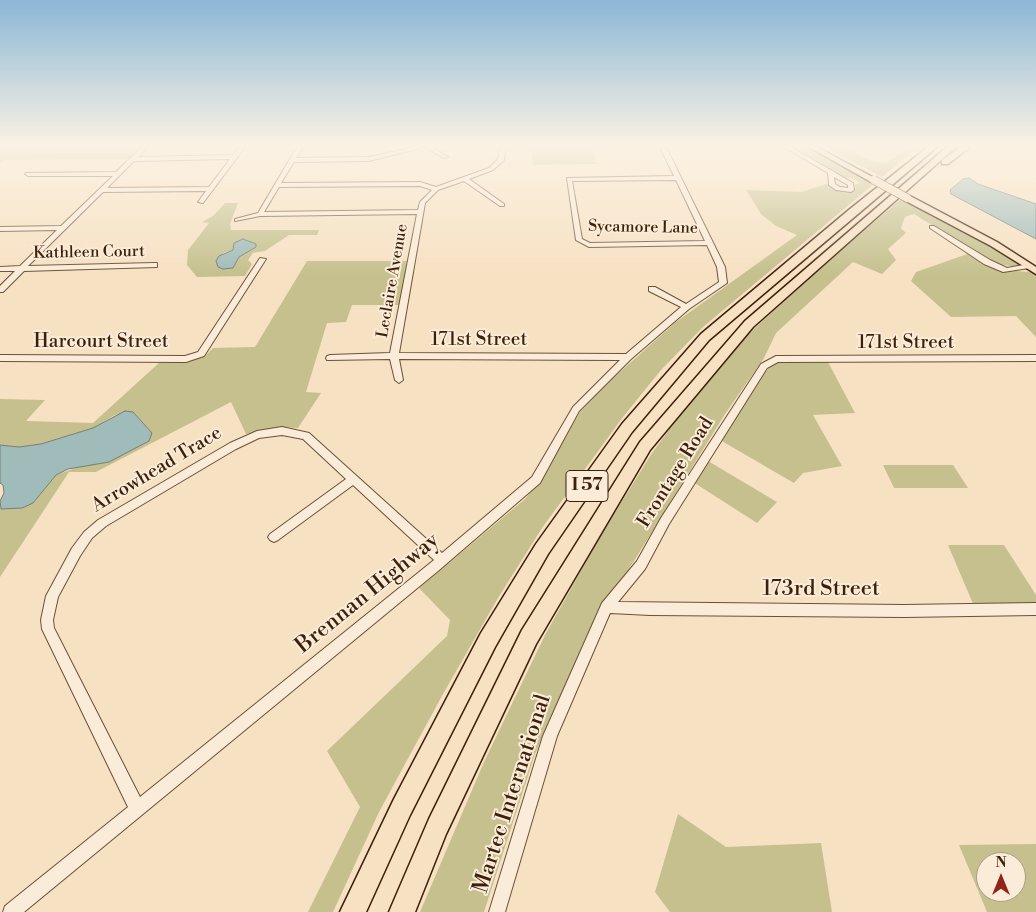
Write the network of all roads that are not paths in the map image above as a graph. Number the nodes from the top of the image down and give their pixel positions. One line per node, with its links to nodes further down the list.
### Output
1 (211, 189): 12 (street)
2 (102, 190): 3 (street); 17 (street)
3 (150, 190)
4 (275, 190): 15 (street)
5 (436, 190): 14 (street, Leclaire Avenue)
6 (480, 190): 13 (street)
7 (571, 190): 20 (street, Sycamore Lane)
8 (683, 190): 20 (street)
9 (869, 190): 43 (highway, I 57)
10 (898, 190): 23 (main road, bridge)
11 (903, 190): 44 (highway, I 57)
12 (201, 202)
13 (502, 205)
14 (420, 212): 15 (street); 29 (street, Leclaire Avenue)
15 (260, 214): 16 (street)
16 (237, 220)
17 (64, 228): 19 (street); 25 (street)
18 (932, 228): 23 (street)
19 (0, 229)
20 (708, 243): 28 (street, Brennan Highway)
21 (262, 259): 31 (street, Harcourt Street)
22 (154, 265): 25 (street, Kathleen Court)
23 (1034, 266)
24 (0, 268): 25 (street, Kathleen Court)
25 (24, 268): 27 (street)
26 (652, 289): 28 (street)
27 (0, 290)
28 (686, 307): 30 (street, Brennan Highway)
29 (394, 356): 30 (street, 171st Street); 32 (street, 171st Street); 35 (street, Leclaire Avenue)
30 (628, 357): 38 (street, Brennan Highway)
31 (0, 358)
32 (330, 358)
33 (1036, 358): 34 (street, 171st Street)
34 (776, 360): 39 (street, Frontage Road)
35 (399, 380)
36 (353, 479): 37 (street); 38 (street, Arrowhead Trace); 41 (street, Arrowhead Trace)
37 (274, 537)
38 (442, 560): 41 (street, Brennan Highway)
39 (606, 607): 40 (street, 173rd Street); 45 (street, Martec International)
40 (1036, 609)
41 (137, 808): 42 (street, Brennan Highway)
42 (11, 912)
43 (353, 912)
44 (402, 912)
45 (497, 912)

